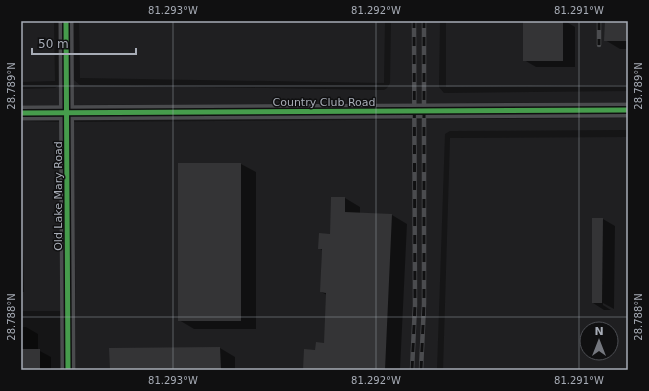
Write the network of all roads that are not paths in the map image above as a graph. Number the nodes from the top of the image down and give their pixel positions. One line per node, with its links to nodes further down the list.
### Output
1 (66, 21): 4 (street, Old Lake Mary Road)
2 (628, 110): 4 (street, Country Club Road)
3 (21, 113): 4 (street, Country Club Road)
4 (67, 114): 5 (street, Old Lake Mary Road)
5 (68, 370)

